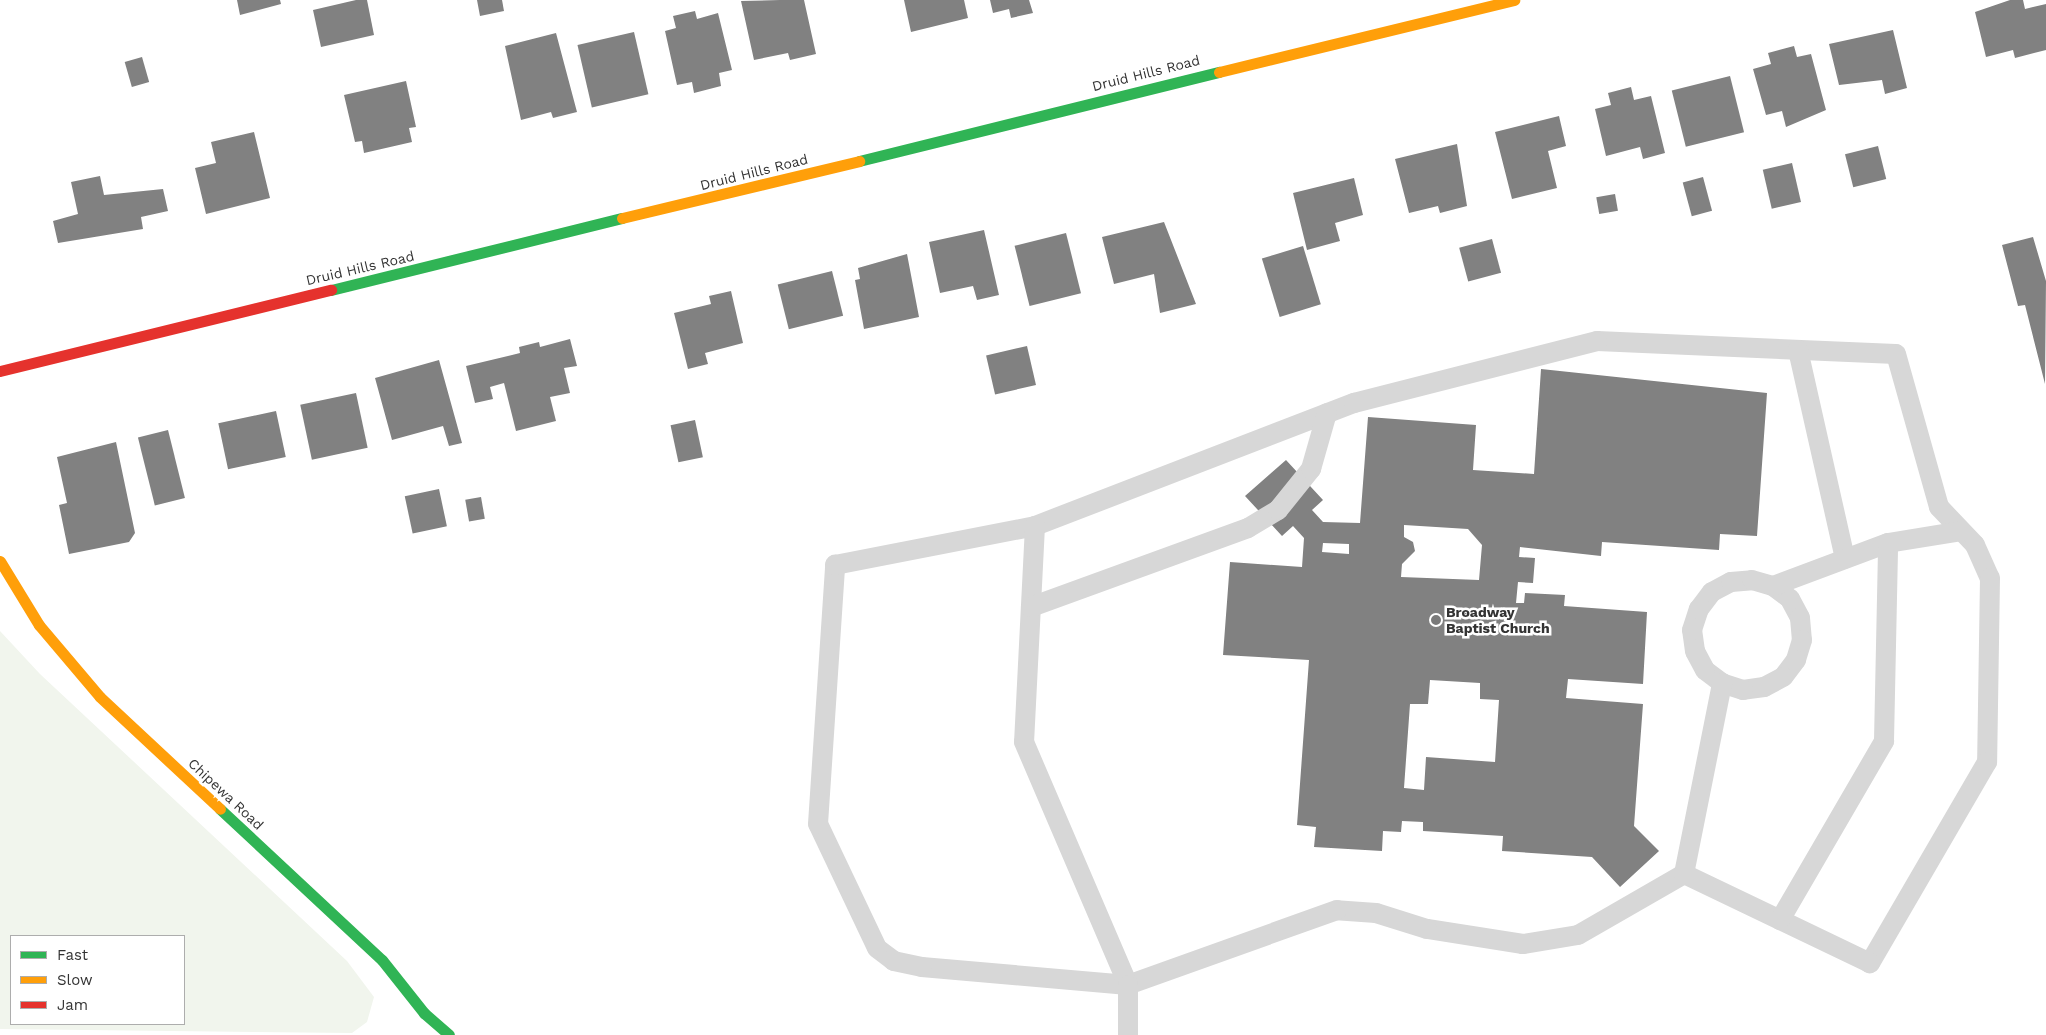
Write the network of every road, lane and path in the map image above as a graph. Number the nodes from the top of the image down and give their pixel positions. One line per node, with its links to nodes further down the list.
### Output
1 (1514, 0): 3 (street, Druid Hills Road)
2 (1798, 350): 4 (lane); 6 (lane); 8 (lane)
3 (0, 371)
4 (1328, 413): 5 (lane); 11 (lane)
5 (1035, 526): 11 (lane); 15 (lane)
6 (1961, 530): 7 (lane); 14 (lane)
7 (1888, 543): 8 (lane); 14 (lane)
8 (1845, 559): 10 (lane)
9 (0, 561): 16 (street, Chipewa Road)
10 (1773, 586): 12 (lane); 12 (lane)
11 (1031, 607): 15 (lane)
12 (1722, 684): 13 (lane)
13 (1684, 874): 14 (lane); 15 (lane)
14 (1780, 920)
15 (1128, 985): 17 (lane)
16 (449, 1035)
17 (1128, 1035)

